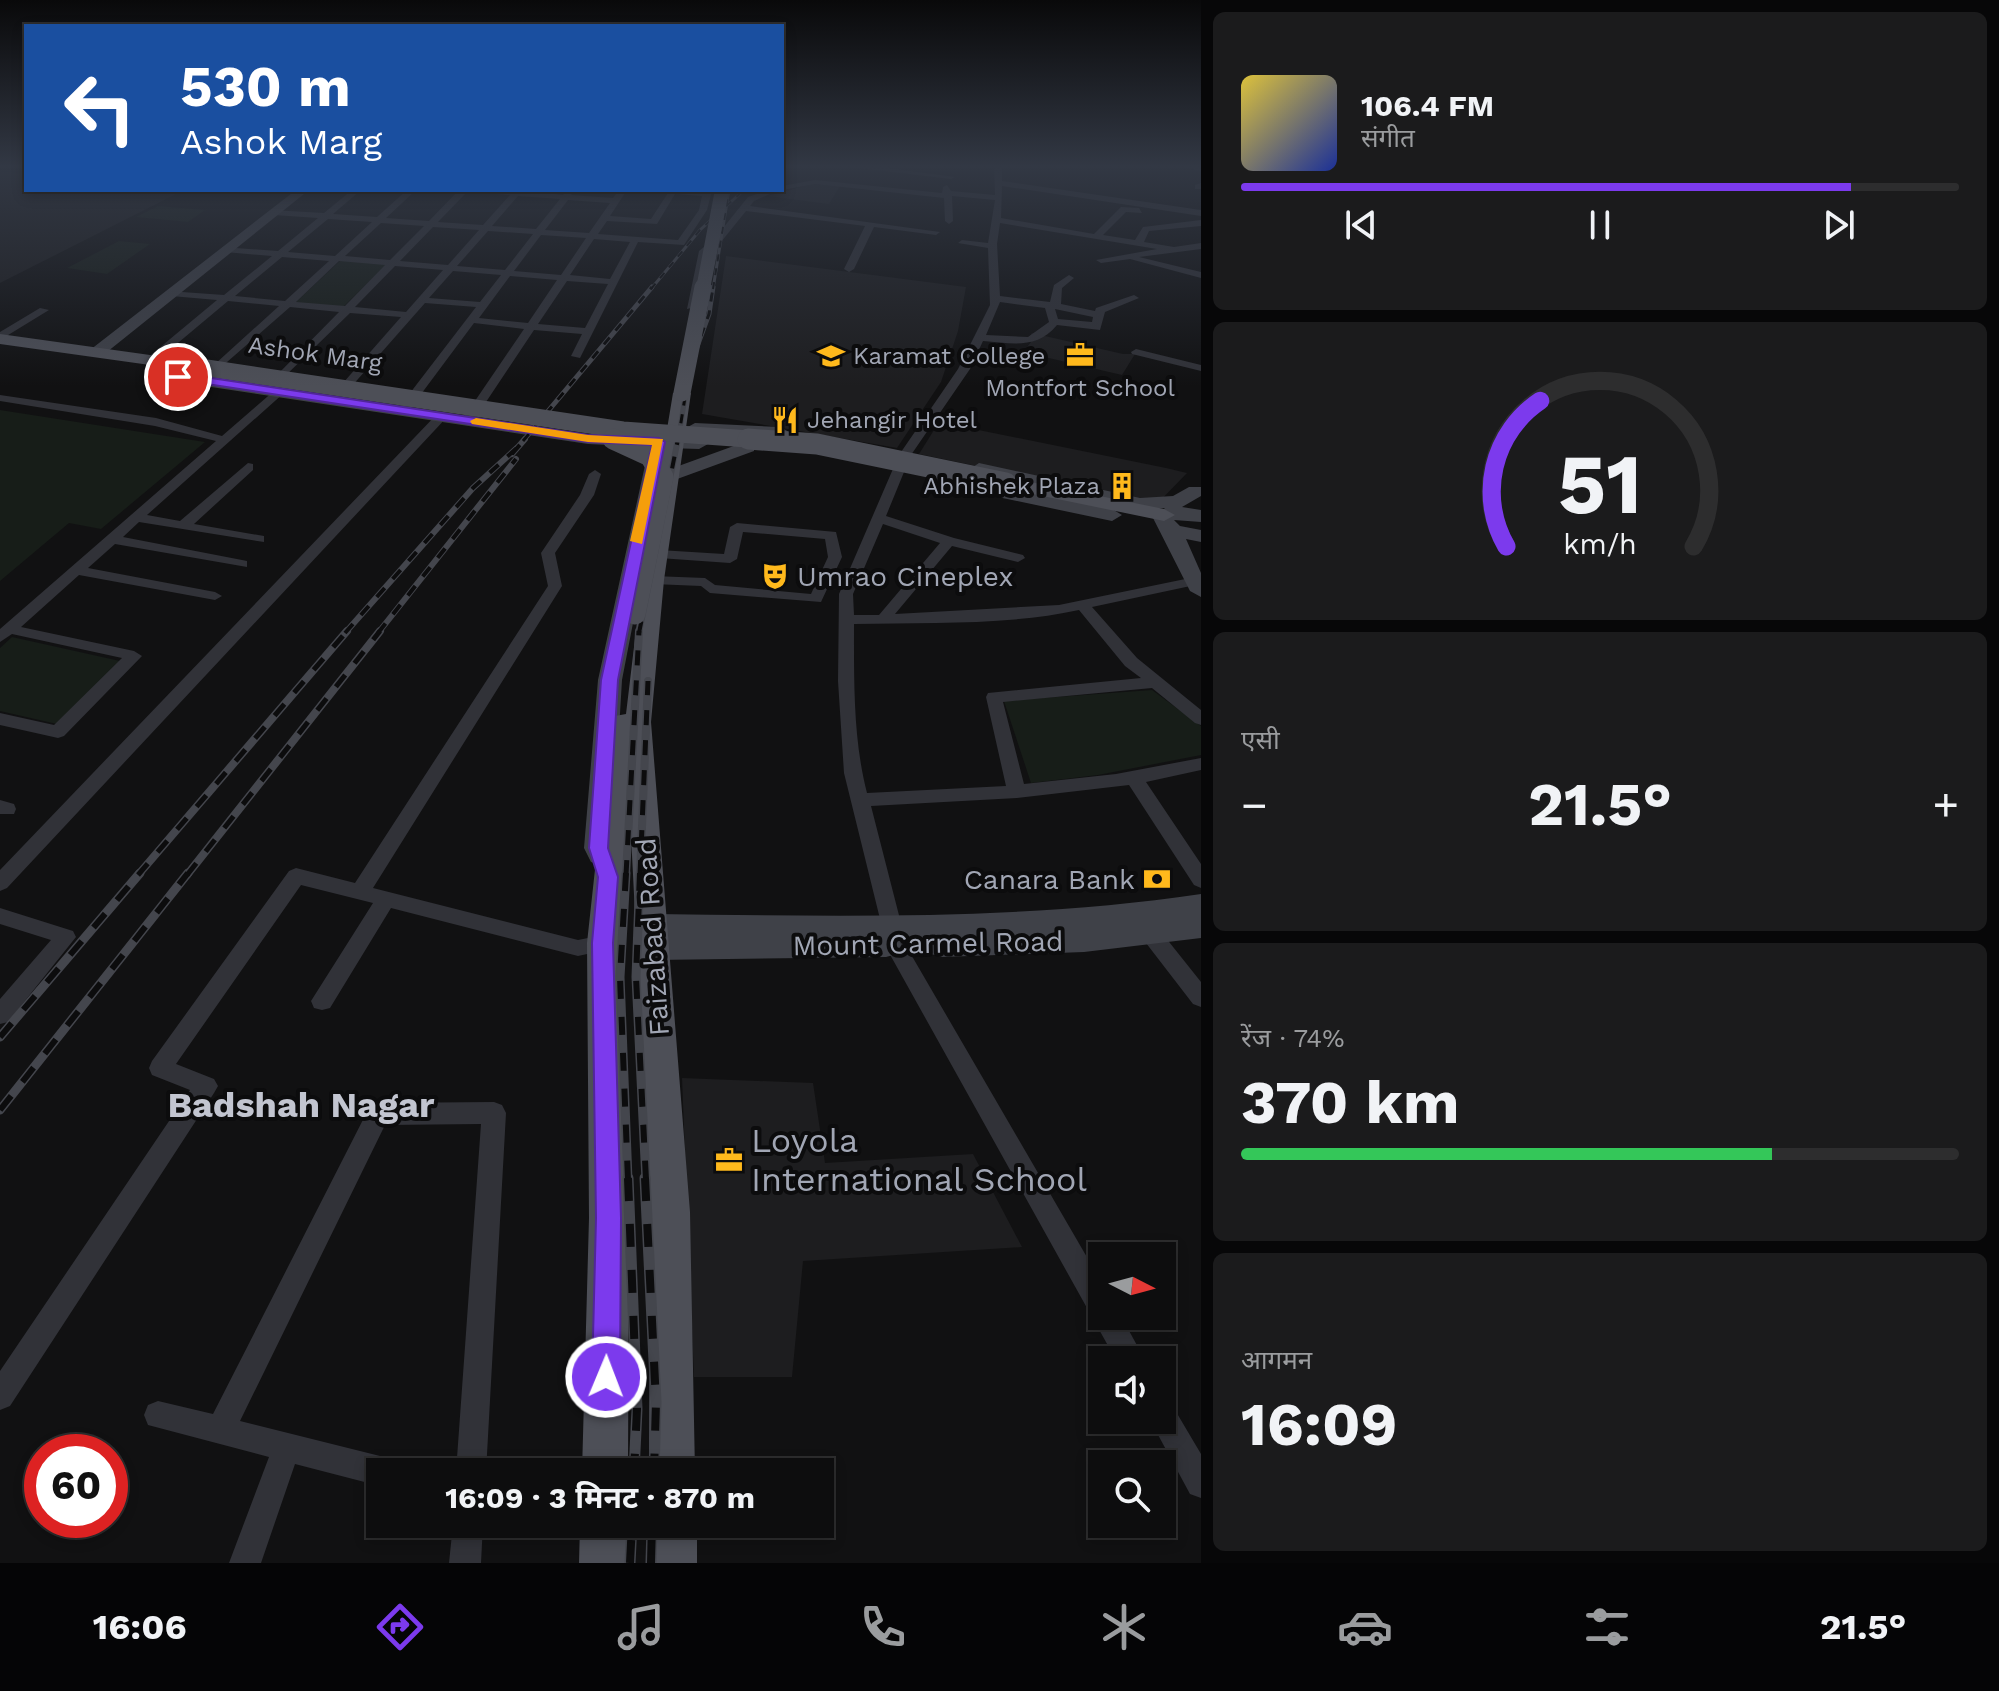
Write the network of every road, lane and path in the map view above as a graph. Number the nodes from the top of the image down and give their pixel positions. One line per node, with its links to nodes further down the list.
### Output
1 (237, 240): 19 (street)
2 (297, 240): 21 (street)
3 (357, 240): 23 (street)
4 (415, 240): 25 (street)
5 (475, 240): 26 (street)
6 (533, 240): 28 (street)
7 (587, 240): 30 (street)
8 (635, 240): 9 (street); 32 (street)
9 (683, 240)
10 (705, 240): 62 (main road, Faizabad Road, bridge)
11 (718, 240): 62 (street)
12 (863, 240): 27 (street)
13 (993, 240): 17 (street)
14 (1125, 240): 15 (street)
15 (1139, 242): 20 (street)
16 (962, 243): 17 (street)
17 (992, 246): 36 (street)
18 (1201, 246): 20 (street)
19 (225, 249): 21 (street); 33 (street)
20 (1171, 249): 22 (street)
21 (280, 254): 23 (street); 34 (street)
22 (1127, 257): 24 (street); 29 (street)
23 (336, 259): 25 (street); 38 (street)
24 (1101, 260)
25 (392, 264): 26 (street); 41 (street)
26 (450, 269): 28 (street); 37 (street)
27 (849, 269)
28 (507, 273): 30 (street); 39 (street)
29 (1201, 275)
30 (563, 278): 32 (street); 47 (street)
31 (1069, 278): 40 (street)
32 (614, 282): 48 (street)
33 (171, 293): 34 (street); 53 (street)
34 (227, 298): 38 (street); 55 (street)
35 (1134, 298): 46 (street)
36 (996, 299): 40 (street); 50 (street)
37 (422, 300): 39 (street); 43 (street)
38 (287, 304): 41 (street); 57 (street)
39 (483, 305): 44 (street)
40 (1049, 306): 45 (street); 46 (street)
41 (347, 309): 43 (street); 58 (street)
42 (44, 310): 49 (street)
43 (409, 315): 59 (street)
44 (471, 320): 47 (street); 60 (street)
45 (1054, 322): 46 (street); 50 (street)
46 (1096, 323)
47 (531, 326): 48 (street); 63 (street)
48 (589, 332): 54 (street)
49 (0, 338): 53 (main road, Ashok Marg)
50 (980, 338): 74 (street)
51 (0, 345): 55 (main road, Ashok Marg)
52 (1136, 352): 56 (street)
53 (96, 353): 55 (main road, Ashok Marg)
54 (576, 356)
55 (161, 364): 57 (main road); 57 (street, Ashok Marg); 58 (street, Ashok Marg)
56 (1201, 368)
57 (204, 369): 58 (street, Ashok Marg); 81 (main road, bridge); 107 (main road, bridge)
58 (280, 384): 59 (street, Ashok Marg); 64 (street, Ashok Marg); 72 (street)
59 (347, 385): 60 (street, Ashok Marg)
60 (416, 396): 63 (street, Ashok Marg); 64 (street)
61 (0, 398): 72 (street)
62 (681, 398): 71 (main road, Faizabad Road)
63 (479, 405): 65 (street, Ashok Marg); 68 (street)
64 (403, 410): 66 (street, Ashok Marg)
65 (527, 412): 67 (street, Ashok Marg); 69 (street)
66 (442, 416): 68 (street, Ashok Marg); 109 (street)
67 (567, 417): 70 (street); 71 (street, Ashok Marg)
68 (468, 420): 69 (street, Ashok Marg)
69 (515, 428): 70 (street, Ashok Marg)
70 (558, 434): 71 (street, Ashok Marg)
71 (668, 435): 73 (street); 74 (street); 77 (main road, Faizabad Road); 107 (street, Faizabad Road)
72 (225, 440): 79 (street)
73 (748, 447): 74 (street); 77 (street)
74 (901, 462): 78 (street); 80 (street); 81 (street)
75 (248, 467): 82 (street)
76 (595, 474): 110 (street)
77 (669, 476): 87 (main road, Faizabad Road)
78 (1199, 488): 81 (street)
79 (138, 518): 82 (street); 83 (street)
80 (878, 518): 85 (street); 94 (street)
81 (1177, 519): 86 (street); 92 (street)
82 (183, 526): 84 (street)
83 (113, 539): 89 (street); 90 (street)
84 (259, 539)
85 (949, 541): 88 (street); 97 (street)
86 (1199, 542)
87 (659, 554): 91 (main road, Faizabad Road); 93 (street)
88 (1018, 558)
89 (242, 564)
90 (77, 570): 95 (street); 99 (street)
91 (653, 580): 93 (street); 117 (main road, Faizabad Road)
92 (1198, 586): 96 (street)
93 (820, 590): 94 (street)
94 (846, 594): 98 (street)
95 (215, 596)
96 (1083, 606): 97 (street); 100 (street)
97 (884, 619): 98 (street)
98 (845, 620): 106 (street)
99 (4, 633): 101 (street)
100 (1155, 682): 102 (street); 105 (street)
101 (0, 719)
102 (1201, 719)
103 (1201, 764): 104 (street)
104 (1135, 779): 105 (street); 108 (street)
105 (1017, 792): 106 (street)
106 (859, 800): 116 (street)
107 (608, 877): 118 (main road, Faizabad Road)
108 (1201, 880)
109 (0, 883)
110 (360, 892): 111 (street); 123 (street)
111 (386, 899): 118 (street); 120 (street)
112 (1201, 905): 114 (street)
113 (0, 916): 121 (street)
114 (1143, 924): 115 (street, Mount Carmel Road); 116 (street, Mount Carmel Road); 119 (street)
115 (1201, 926)
116 (893, 936): 117 (street, Mount Carmel Road); 122 (street)
117 (654, 937): 130 (main road, Faizabad Road)
118 (603, 943): 129 (main road, Faizabad Road)
119 (1201, 998)
120 (322, 1001)
121 (0, 1015)
122 (1088, 1284)
123 (0, 1396)
124 (158, 1415): 125 (street)
125 (220, 1430): 127 (street); 128 (street)
126 (1173, 1434): 132 (street)
127 (287, 1447): 131 (street); 136 (street)
128 (472, 1458)
129 (605, 1458)
130 (672, 1458)
131 (366, 1467)
132 (1201, 1483)
133 (467, 1538): 137 (street)
134 (604, 1538): 138 (main road)
135 (673, 1538): 139 (main road)
136 (245, 1563)
137 (465, 1563)
138 (603, 1563)
139 (673, 1563)

